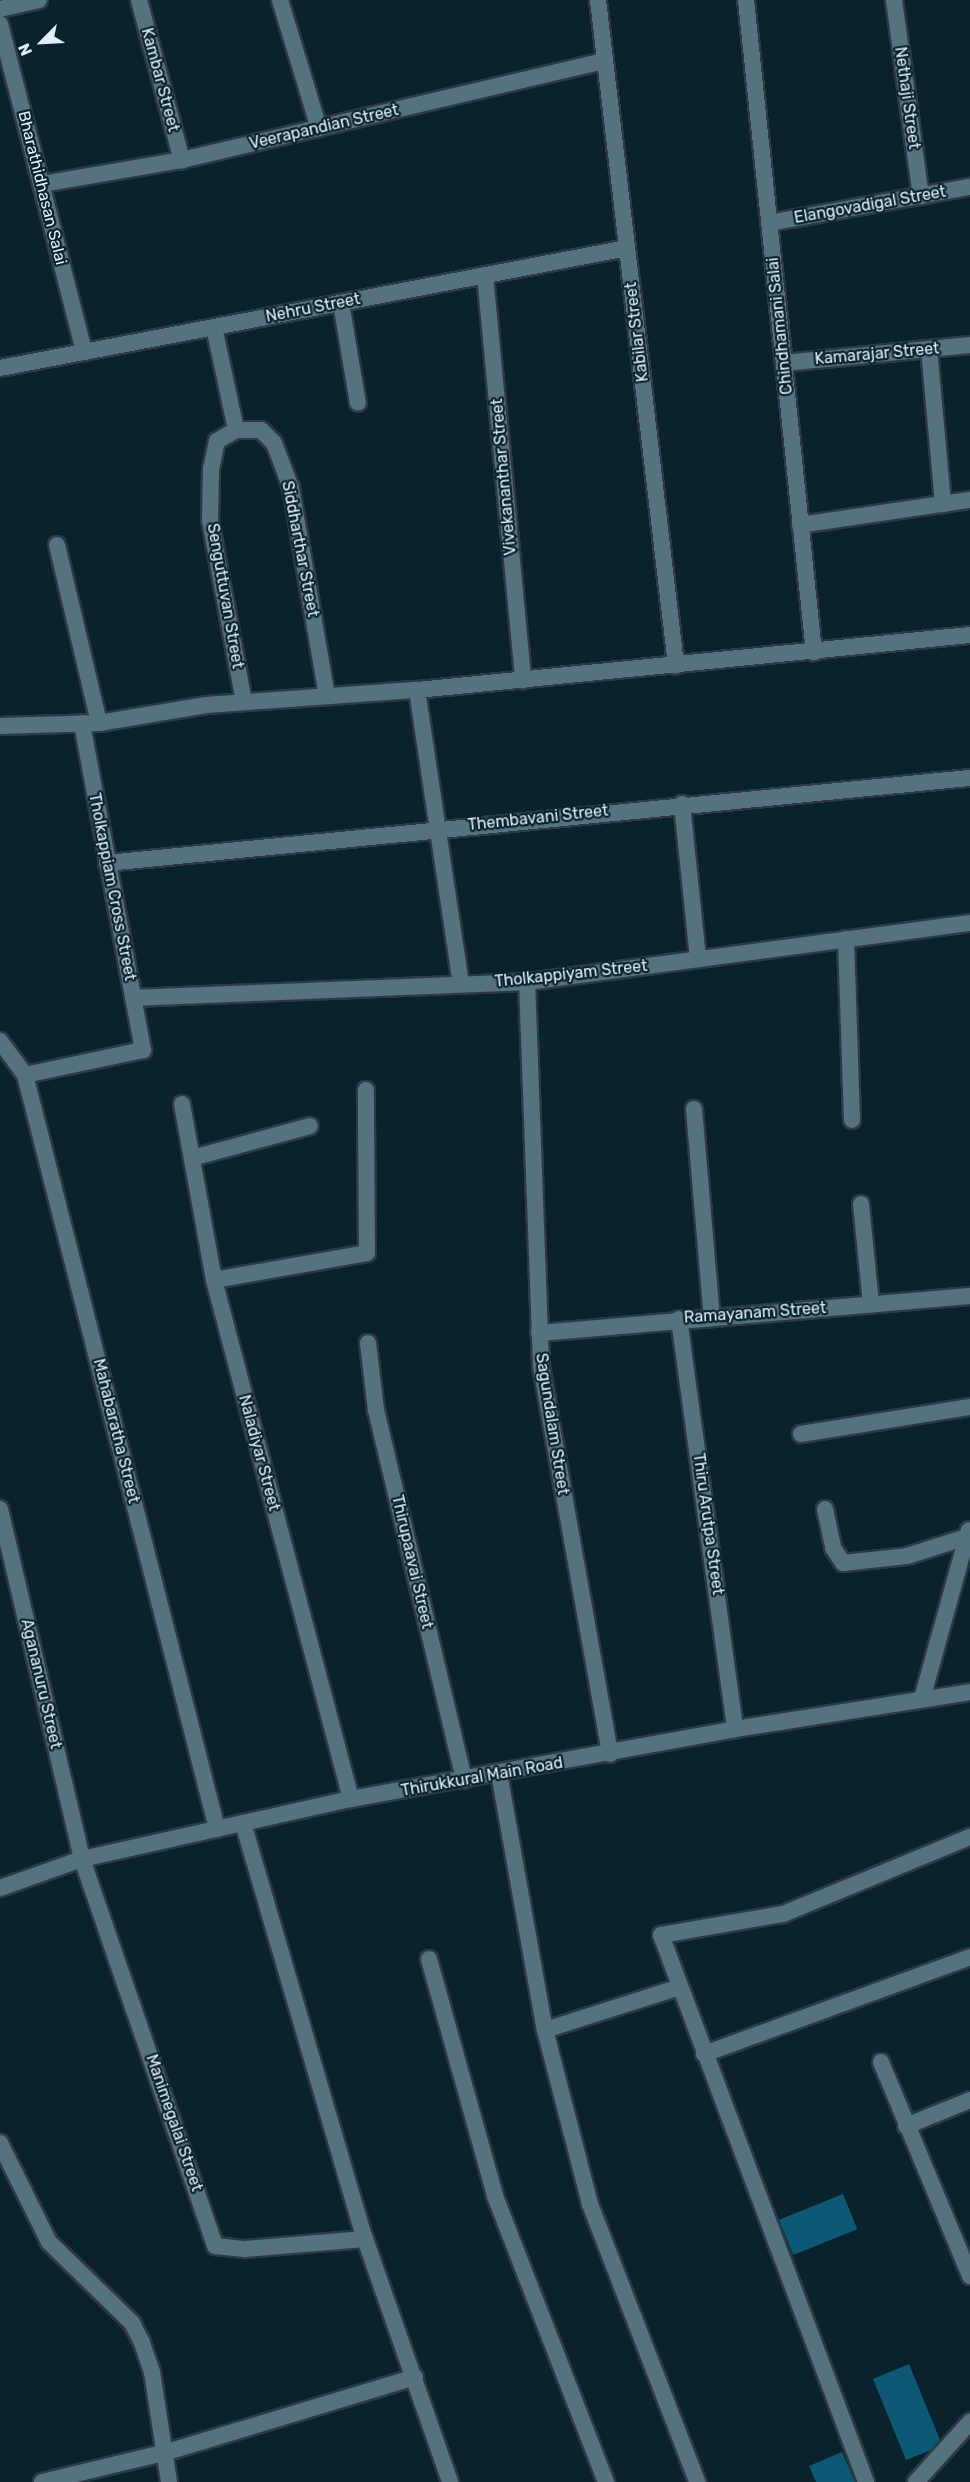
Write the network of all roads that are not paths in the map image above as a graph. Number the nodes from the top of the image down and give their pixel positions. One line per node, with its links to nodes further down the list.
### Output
1 (39, 0): 7 (street)
2 (139, 0): 11 (street, Kambar Street)
3 (280, 0): 10 (street)
4 (598, 0): 9 (street, Kabilar Street)
5 (746, 0): 15 (street, Chindhamani Salai)
6 (894, 0): 14 (street, Nethaji Street)
7 (0, 9)
8 (0, 24): 12 (street, Bharathidhasan Salai)
9 (605, 61): 10 (street, Veerapandian Street); 16 (street, Kabilar Street)
10 (319, 128): 11 (street, Veerapandian Street)
11 (182, 160): 12 (street, Veerapandian Street)
12 (42, 184): 22 (street, Bharathidhasan Salai)
13 (970, 187): 14 (street, Elangovadigal Street)
14 (921, 196): 15 (street, Elangovadigal Street)
15 (769, 223): 23 (street, Chindhamani Salai)
16 (627, 248): 17 (street, Nehru Street); 33 (street, Kabilar Street)
17 (485, 275): 18 (street, Nehru Street); 34 (street, Vivekananthar Street)
18 (341, 303): 19 (street, Nehru Street); 25 (street)
19 (214, 327): 22 (street, Nehru Street); 26 (street)
20 (970, 345): 21 (street, Kamarajar Street)
21 (929, 349): 23 (street, Kamarajar Street); 28 (street)
22 (84, 352): 24 (street, Nehru Street)
23 (784, 363): 29 (street, Chindhamani Salai)
24 (0, 368)
25 (358, 403)
26 (236, 430): 36 (street, Siddharthar Street); 37 (street, Senguttuvan Street)
27 (970, 500): 28 (street)
28 (943, 504): 29 (street)
29 (800, 525): 32 (street, Chindhamani Salai)
30 (57, 545): 38 (street)
31 (970, 635): 32 (street)
32 (814, 652): 33 (street)
33 (676, 665): 34 (street)
34 (524, 680): 35 (street)
35 (417, 690): 36 (street); 43 (street)
36 (327, 696): 37 (street)
37 (244, 701): 38 (street)
38 (99, 723): 39 (street)
39 (82, 724): 40 (street); 44 (street, Tholkappiam Cross Street)
40 (0, 726)
41 (970, 778): 42 (street, Thembavani Street)
42 (682, 804): 43 (street, Thembavani Street); 47 (street)
43 (437, 828): 44 (street, Thembavani Street); 49 (street)
44 (107, 863): 50 (street, Tholkappiam Cross Street)
45 (970, 923): 46 (street, Tholkappiyam Street)
46 (846, 939): 47 (street, Tholkappiyam Street); 56 (street)
47 (698, 959): 48 (street, Tholkappiyam Street)
48 (527, 982): 49 (street, Tholkappiyam Street); 65 (street, Sagundalam Street)
49 (461, 983): 50 (street, Tholkappiyam Street)
50 (133, 998): 52 (street, Tholkappiam Cross Street)
51 (0, 1041): 52 (street, Mahabaratha Street)
52 (26, 1075): 80 (street, Mahabaratha Street)
53 (366, 1090): 60 (street)
54 (182, 1104): 58 (street, Naladiyar Street)
55 (694, 1109): 63 (street)
56 (852, 1120)
57 (310, 1126): 58 (street)
58 (192, 1158): 60 (street, Naladiyar Street)
59 (861, 1204): 62 (street)
60 (214, 1280): 78 (street, Naladiyar Street)
61 (970, 1296): 62 (street, Ramayanam Street)
62 (871, 1305): 63 (street, Ramayanam Street)
63 (712, 1318): 64 (street, Ramayanam Street)
64 (680, 1319): 65 (street, Ramayanam Street); 74 (street, Thiru Arutpa Street)
65 (539, 1333): 75 (street, Sagundalam Street)
66 (368, 1343): 77 (street, Thirupaavai Street)
67 (970, 1407): 68 (street)
68 (801, 1434)
69 (0, 1509): 82 (street, Agananuru Street)
70 (825, 1509): 71 (street)
71 (968, 1540): 73 (street)
72 (970, 1692): 73 (street, Thirukkural Main Road)
73 (922, 1699): 74 (street, Thirukkural Main Road)
74 (735, 1729): 75 (street, Thirukkural Main Road)
75 (610, 1754): 76 (street, Thirukkural Main Road)
76 (499, 1773): 77 (street, Thirukkural Main Road); 87 (street)
77 (464, 1780): 78 (street, Thirukkural Main Road)
78 (351, 1799): 79 (street, Thirukkural Main Road)
79 (243, 1823): 80 (street, Thirukkural Main Road); 93 (street)
80 (217, 1829): 82 (street, Thirukkural Main Road)
81 (970, 1837): 86 (street)
82 (82, 1859): 83 (street, Thirukkural Main Road); 93 (street, Manimegalai Street)
83 (0, 1888)
84 (970, 1957): 88 (street)
85 (429, 1959): 102 (street)
86 (680, 1988): 87 (street); 88 (street)
87 (545, 2030): 103 (street)
88 (704, 2054): 104 (street)
89 (881, 2062): 91 (street)
90 (970, 2100): 91 (street)
91 (906, 2126): 94 (street)
92 (0, 2143): 97 (street)
93 (365, 2239): 95 (street)
94 (970, 2276)
95 (415, 2377): 97 (street); 101 (street)
96 (970, 2422): 98 (street)
97 (167, 2452): 99 (street); 100 (street)
98 (921, 2480)
99 (42, 2482)
100 (169, 2482)
101 (450, 2482)
102 (606, 2482)
103 (697, 2482)
104 (866, 2482)

